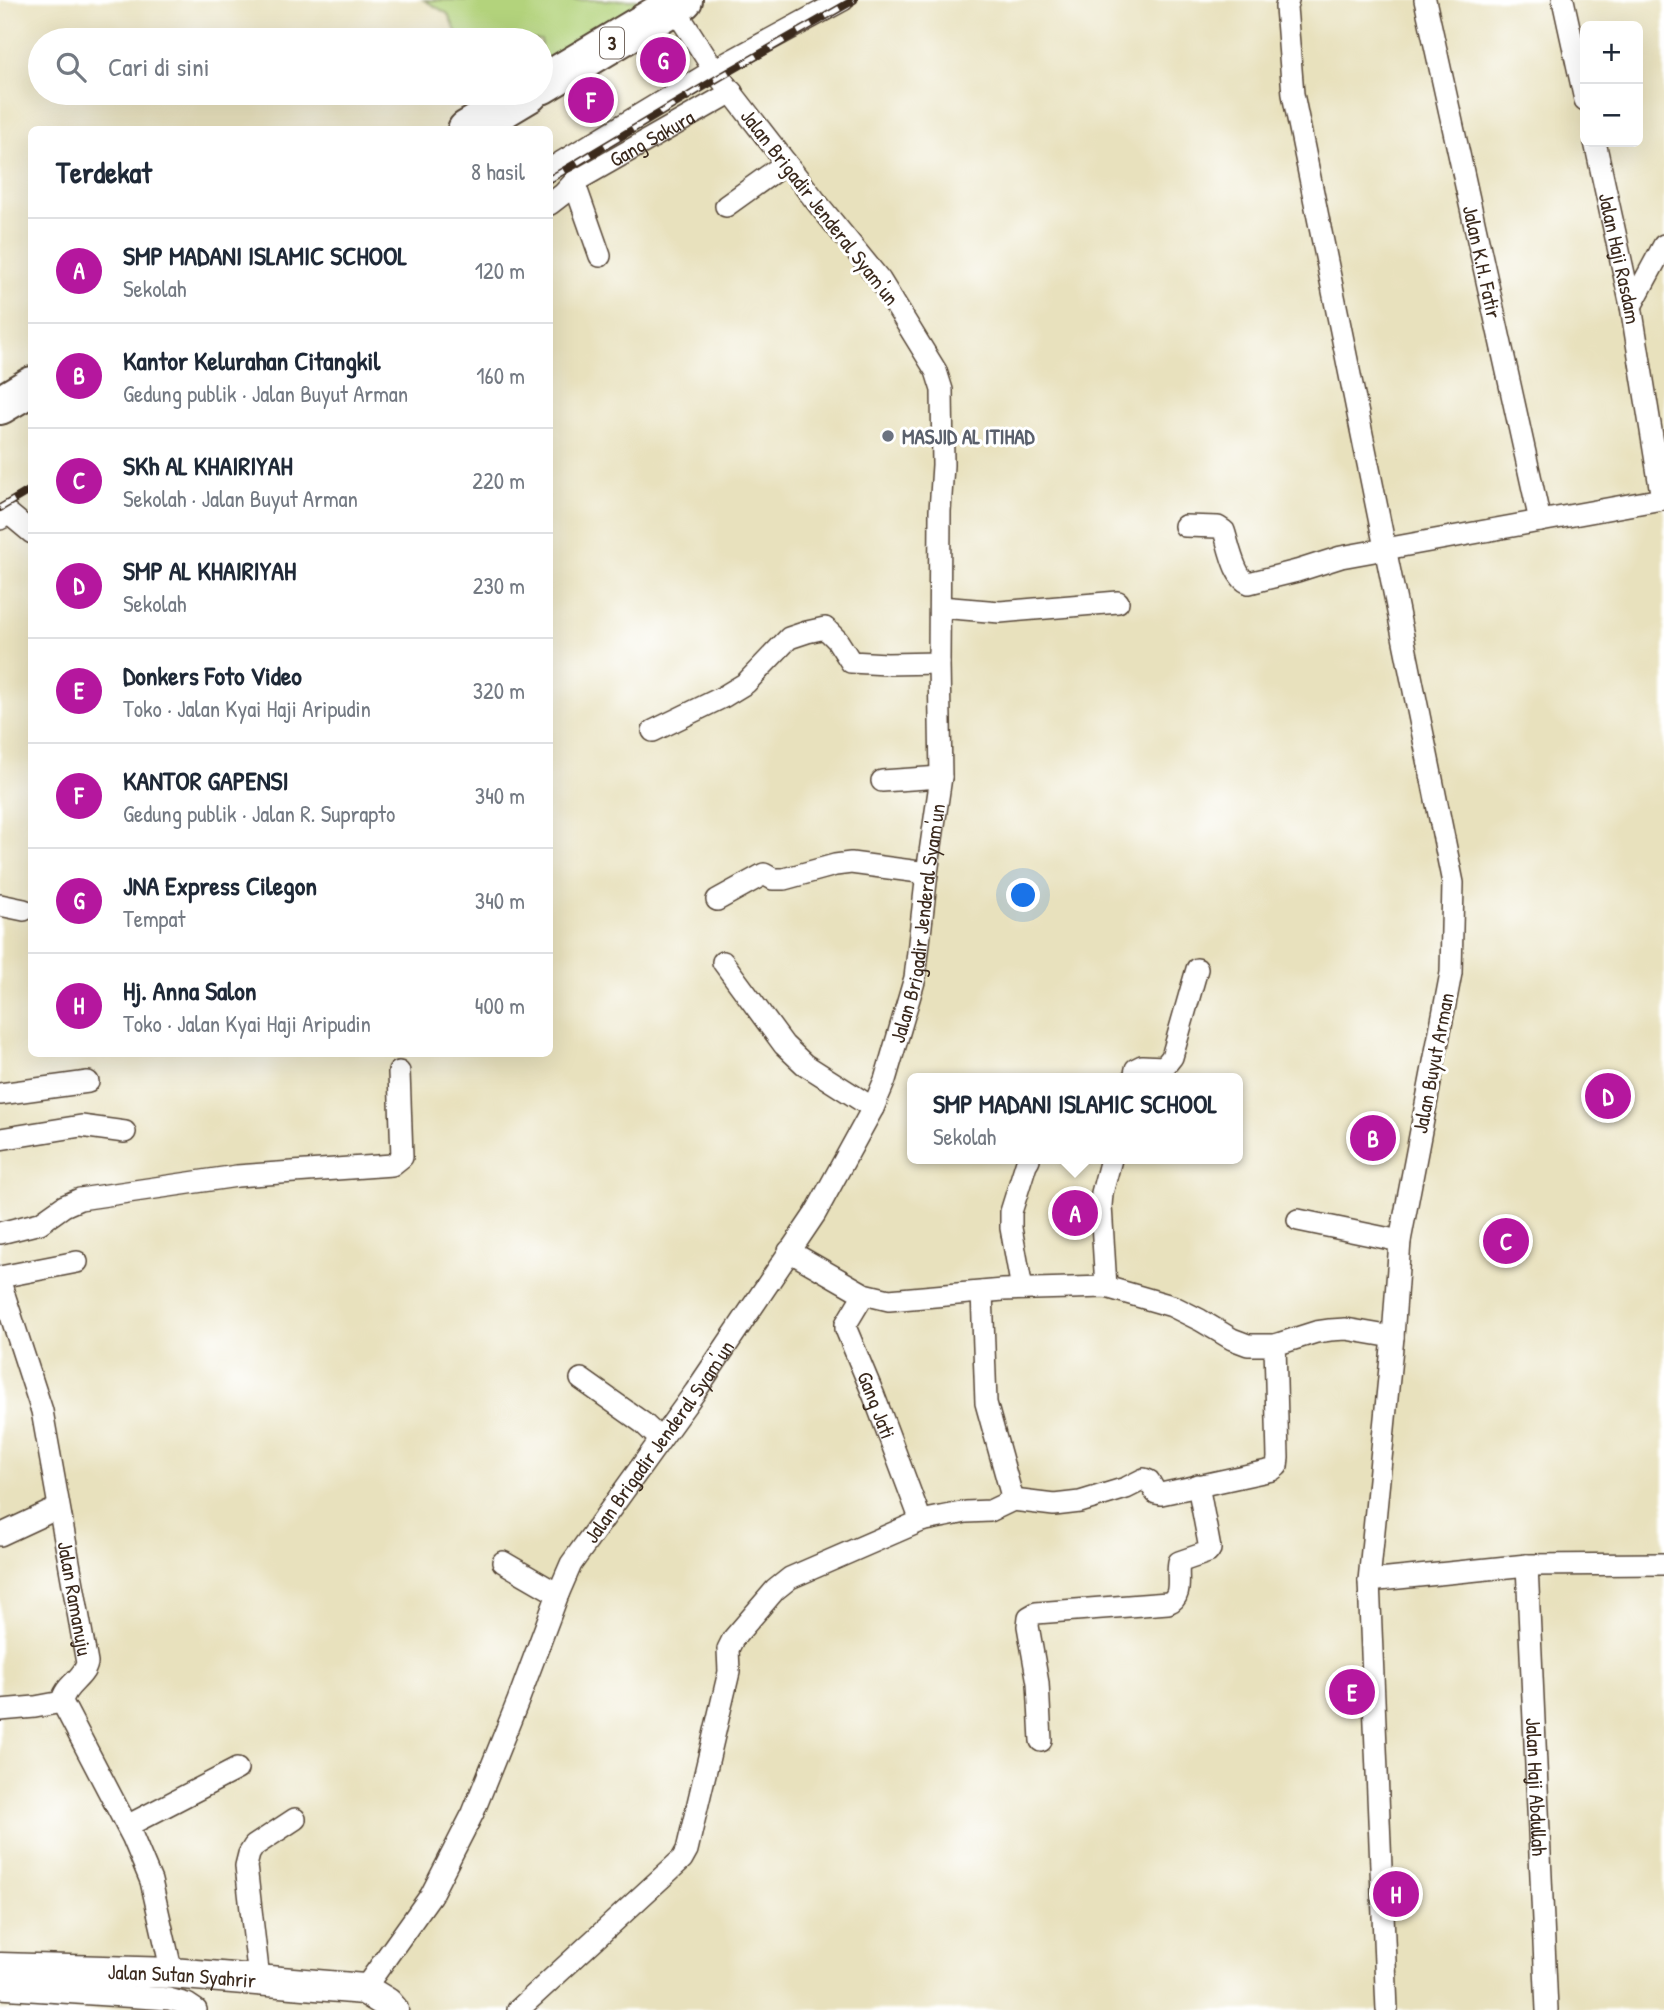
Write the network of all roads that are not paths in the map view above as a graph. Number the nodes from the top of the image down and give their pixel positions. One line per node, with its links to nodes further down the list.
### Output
1 (844, 0): 6 (street)
2 (1288, 0): 28 (street, Jalan Buyut Arman)
3 (1425, 0): 25 (street, Jalan K.H. Fatir)
4 (1563, 0): 8 (street)
5 (678, 3): 6 (street, Jalan Brigadir Jenderal Syam'un); 7 (highway, 3)
6 (714, 70): 9 (street, Jalan Brigadir Jenderal Syam'un); 14 (street)
7 (553, 78)
8 (1581, 84)
9 (732, 92): 13 (street, Jalan Brigadir Jenderal Syam'un); 15 (street, Gang Sakura)
10 (509, 105): 11 (highway)
11 (474, 126)
12 (1596, 147): 20 (street, Jalan Haji Rasdam)
13 (786, 163): 17 (street); 30 (street, Jalan Brigadir Jenderal Syam'un)
14 (553, 167)
15 (573, 182): 16 (street, Gang Sakura); 19 (street)
16 (553, 202)
17 (726, 206)
18 (1664, 245): 20 (street)
19 (600, 256)
20 (1631, 306): 23 (street, Jalan Haji Rasdam)
21 (28, 388): 22 (highway)
22 (0, 405)
23 (1663, 500): 25 (street)
24 (0, 519): 27 (street)
25 (1540, 521): 28 (street)
26 (1185, 526): 28 (street)
27 (28, 530)
28 (1386, 550): 52 (street, Jalan Buyut Arman)
29 (1118, 602): 30 (street)
30 (940, 607): 31 (street, Jalan Brigadir Jenderal Syam'un)
31 (939, 663): 32 (street); 33 (street, Jalan Brigadir Jenderal Syam'un)
32 (653, 731)
33 (941, 777): 34 (street); 35 (street, Jalan Brigadir Jenderal Syam'un)
34 (882, 781)
35 (927, 873): 36 (street); 45 (street, Jalan Brigadir Jenderal Syam'un)
36 (717, 900)
37 (0, 905): 38 (street)
38 (24, 910)
39 (723, 962): 45 (street)
40 (1197, 969): 42 (street)
41 (399, 1072): 51 (street)
42 (1135, 1073)
43 (88, 1082): 44 (street)
44 (0, 1094)
45 (873, 1108): 53 (street, Jalan Brigadir Jenderal Syam'un)
46 (125, 1132): 47 (street)
47 (0, 1139)
48 (1026, 1164): 57 (street)
49 (1110, 1164): 56 (street)
50 (1298, 1220): 52 (street)
51 (0, 1233)
52 (1400, 1241): 60 (street, Jalan Buyut Arman)
53 (789, 1251): 59 (street); 64 (street, Jalan Brigadir Jenderal Syam'un)
54 (77, 1262): 55 (street)
55 (0, 1280): 61 (street, Jalan Ramanuju)
56 (1106, 1287): 57 (street); 62 (street)
57 (1022, 1289): 58 (street)
58 (982, 1292): 59 (street); 66 (street)
59 (864, 1294): 68 (street, Gang Jati)
60 (1393, 1337): 62 (street); 73 (street, Jalan Buyut Arman)
61 (9, 1343): 67 (street, Jalan Ramanuju)
62 (1275, 1345): 65 (street)
63 (581, 1379): 64 (street)
64 (660, 1439): 74 (street, Jalan Brigadir Jenderal Syam'un)
65 (1198, 1485): 66 (street); 77 (street)
66 (1013, 1500): 68 (street)
67 (58, 1508): 69 (street); 75 (street, Jalan Ramanuju)
68 (921, 1521): 88 (street)
69 (0, 1535)
70 (503, 1562): 74 (street)
71 (1664, 1564): 72 (street)
72 (1527, 1565): 73 (street); 90 (street, Jalan Haji Abdullah)
73 (1369, 1581): 89 (street, Jalan Buyut Arman)
74 (558, 1594): 85 (street, Jalan Brigadir Jenderal Syam'un)
75 (62, 1702): 76 (street); 80 (street)
76 (0, 1710)
77 (1041, 1741)
78 (237, 1769): 80 (street)
79 (295, 1819): 83 (street)
80 (127, 1826): 82 (street)
81 (0, 1968): 82 (street, Jalan Sutan Syahrir)
82 (172, 1973): 83 (street, Jalan Sutan Syahrir)
83 (259, 1979): 85 (street, Jalan Sutan Syahrir)
84 (0, 1988): 86 (street)
85 (364, 1989): 87 (street)
86 (196, 2010)
87 (393, 2010)
88 (518, 2010)
89 (1387, 2010)
90 (1547, 2010)

